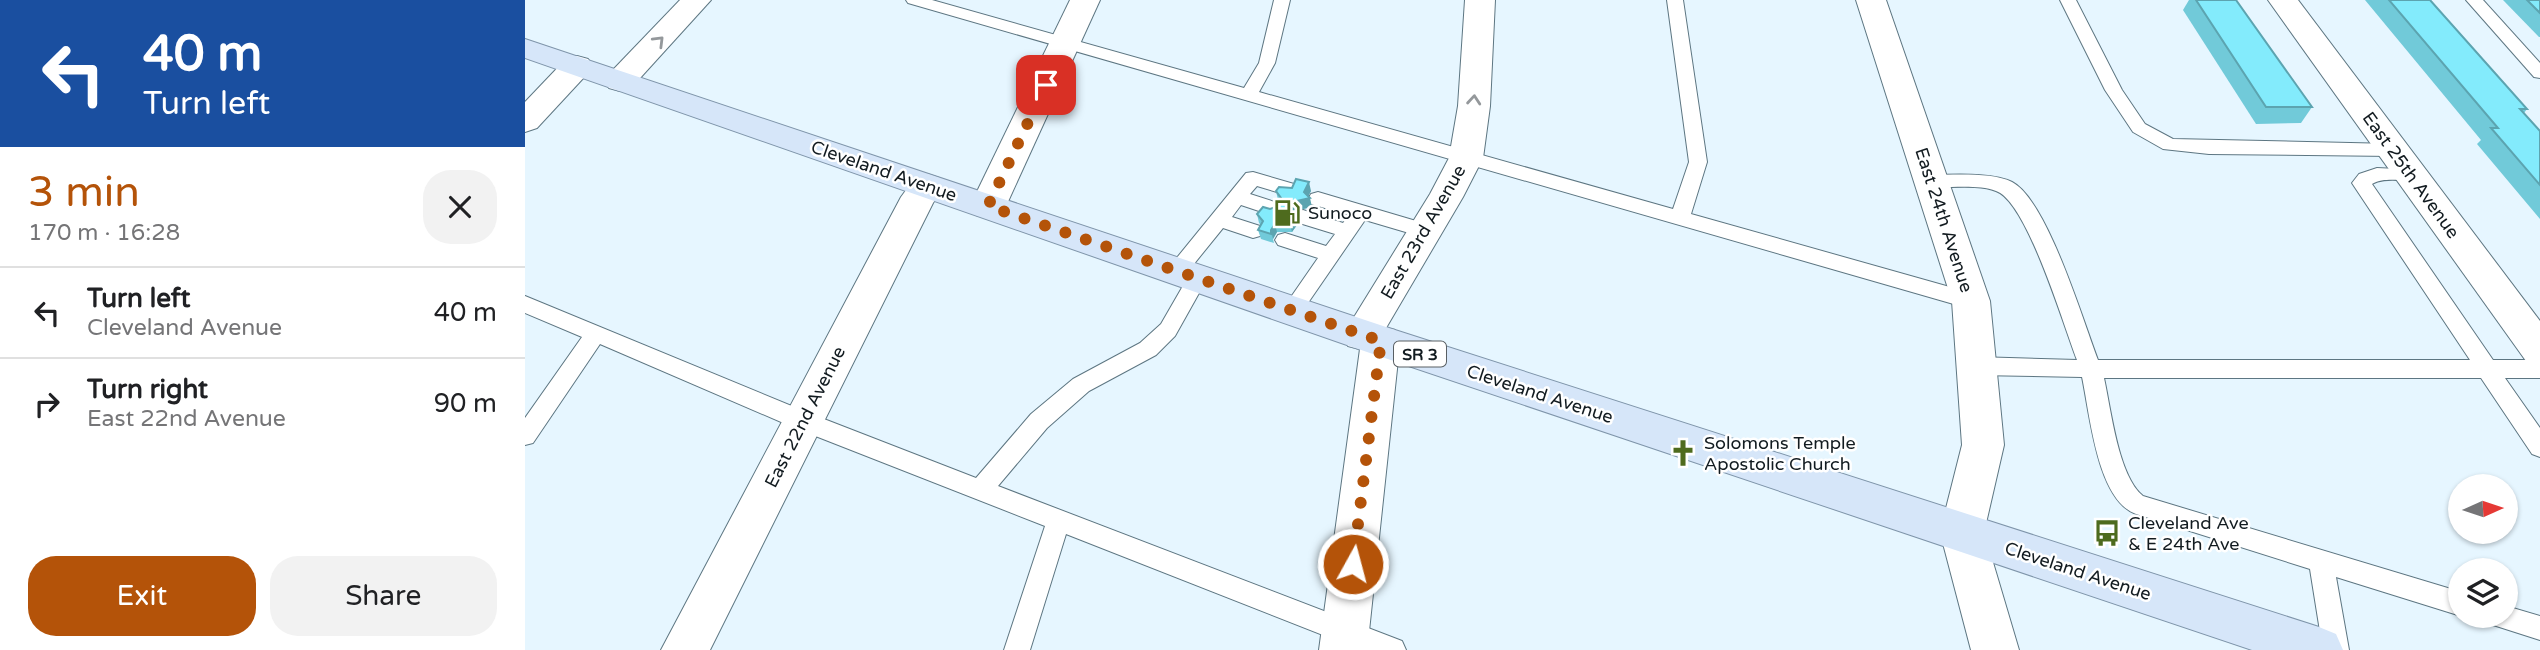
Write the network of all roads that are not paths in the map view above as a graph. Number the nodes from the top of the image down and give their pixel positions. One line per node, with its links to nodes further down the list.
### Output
1 (696, 0): 15 (street, one-way to 1)
2 (914, 0): 11 (lane)
3 (1085, 0): 11 (street)
4 (1282, 0): 16 (lane)
5 (1480, 0): 18 (street, East 23rd Avenue, one-way to 5)
6 (1675, 0): 29 (lane)
7 (1871, 0): 20 (street, East 24th Avenue)
8 (2068, 0): 19 (lane)
9 (2283, 0): 19 (street, East 25th Avenue)
10 (2474, 0): 14 (lane)
11 (1065, 45): 16 (lane); 25 (street)
12 (525, 48): 13 (main road, Cleveland Avenue / SR 3)
13 (577, 66): 15 (main road, Cleveland Avenue / SR 3); 17 (street)
14 (2540, 73)
15 (620, 81): 21 (main road, Cleveland Avenue / SR 3)
16 (1248, 96): 18 (lane)
17 (525, 121)
18 (1466, 158): 29 (lane); 33 (street, East 23rd Avenue)
19 (2402, 162): 42 (street, East 25th Avenue); 45 (lane)
20 (1931, 181): 37 (street, East 24th Avenue); 44 (lane)
21 (927, 186): 25 (main road, Cleveland Avenue / SR 3); 47 (street, East 22nd Avenue)
22 (1287, 189): 23 (lane)
23 (1237, 197): 26 (lane); 30 (lane)
24 (1318, 199): 27 (lane)
25 (988, 206): 36 (main road, Cleveland Avenue / SR 3)
26 (1271, 208)
27 (1361, 212): 32 (lane); 33 (lane)
28 (1303, 217): 32 (lane)
29 (1680, 218): 37 (lane)
30 (1219, 220): 31 (lane); 36 (lane)
31 (1253, 231)
32 (1347, 231): 35 (lane)
33 (1426, 231): 41 (street, East 23rd Avenue)
34 (1286, 240): 35 (lane)
35 (1331, 255): 39 (lane)
36 (1188, 274): 39 (main road, Cleveland Avenue / SR 3); 50 (lane)
37 (1971, 301): 43 (street, East 24th Avenue)
38 (525, 304): 40 (lane)
39 (1292, 310): 41 (main road, Cleveland Avenue / SR 3)
40 (596, 333): 47 (lane); 48 (lane)
41 (1372, 338): 52 (main road, Cleveland Avenue / SR 3); 57 (street, East 23rd Avenue)
42 (2540, 350)
43 (1976, 366): 44 (lane); 52 (street, East 24th Avenue)
44 (2091, 369): 45 (lane); 53 (lane)
45 (2487, 369): 46 (lane); 49 (lane)
46 (2540, 369)
47 (803, 421): 50 (lane); 58 (street, East 22nd Avenue)
48 (525, 436)
49 (2540, 447)
50 (981, 489): 51 (lane)
51 (1059, 519): 57 (lane); 59 (lane)
52 (1962, 532): 61 (street, East 24th Avenue); 62 (main road, Cleveland Avenue / SR 3)
53 (2321, 561): 54 (lane); 63 (lane)
54 (2448, 600)
55 (2518, 621): 56 (lane)
56 (2540, 628)
57 (1344, 640): 60 (lane)
58 (685, 650)
59 (1017, 650)
60 (1393, 650)
61 (1995, 650)
62 (2319, 650)
63 (2336, 650)

